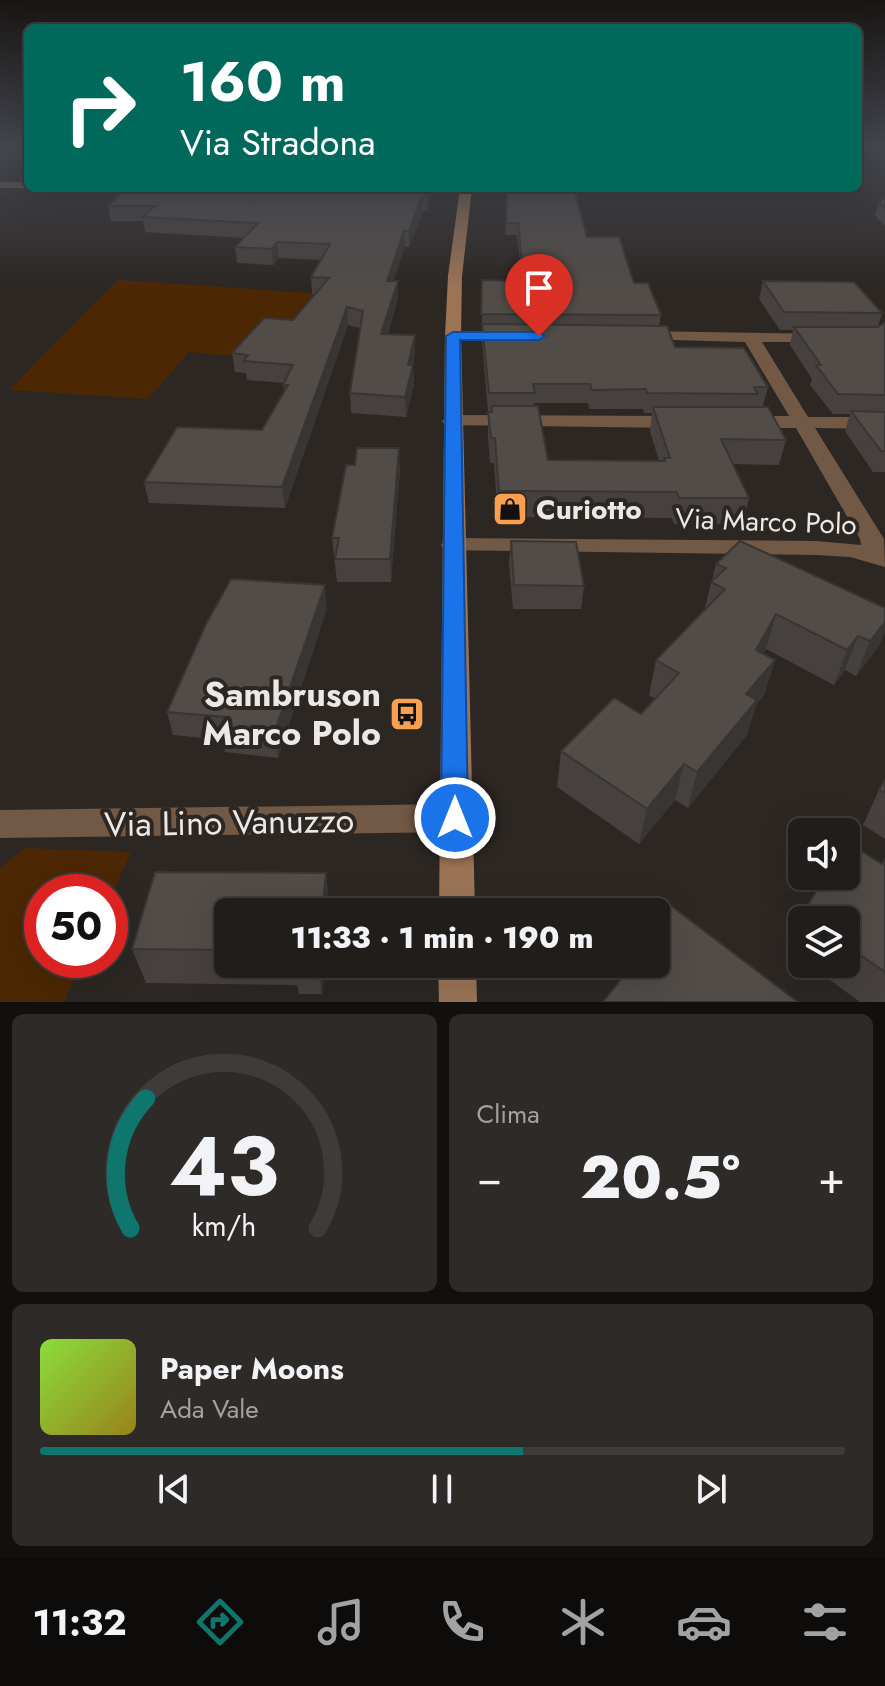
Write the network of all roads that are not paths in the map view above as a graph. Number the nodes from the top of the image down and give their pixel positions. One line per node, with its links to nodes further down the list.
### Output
1 (465, 196): 2 (main road)
2 (453, 336): 3 (street); 7 (main road)
3 (527, 336)
4 (621, 336): 5 (street)
5 (750, 336): 6 (street); 10 (street)
6 (842, 337)
7 (452, 421): 8 (street); 12 (main road)
8 (695, 422)
9 (726, 422): 10 (street)
10 (800, 422): 11 (street); 13 (street)
11 (885, 423)
12 (453, 545): 13 (street, Via Marco Polo); 14 (main road)
13 (879, 557)
14 (455, 818): 15 (street, Via Lino Vanuzzo); 16 (main road)
15 (1, 827)
16 (457, 898)
17 (457, 978): 18 (main road)
18 (458, 1002)

